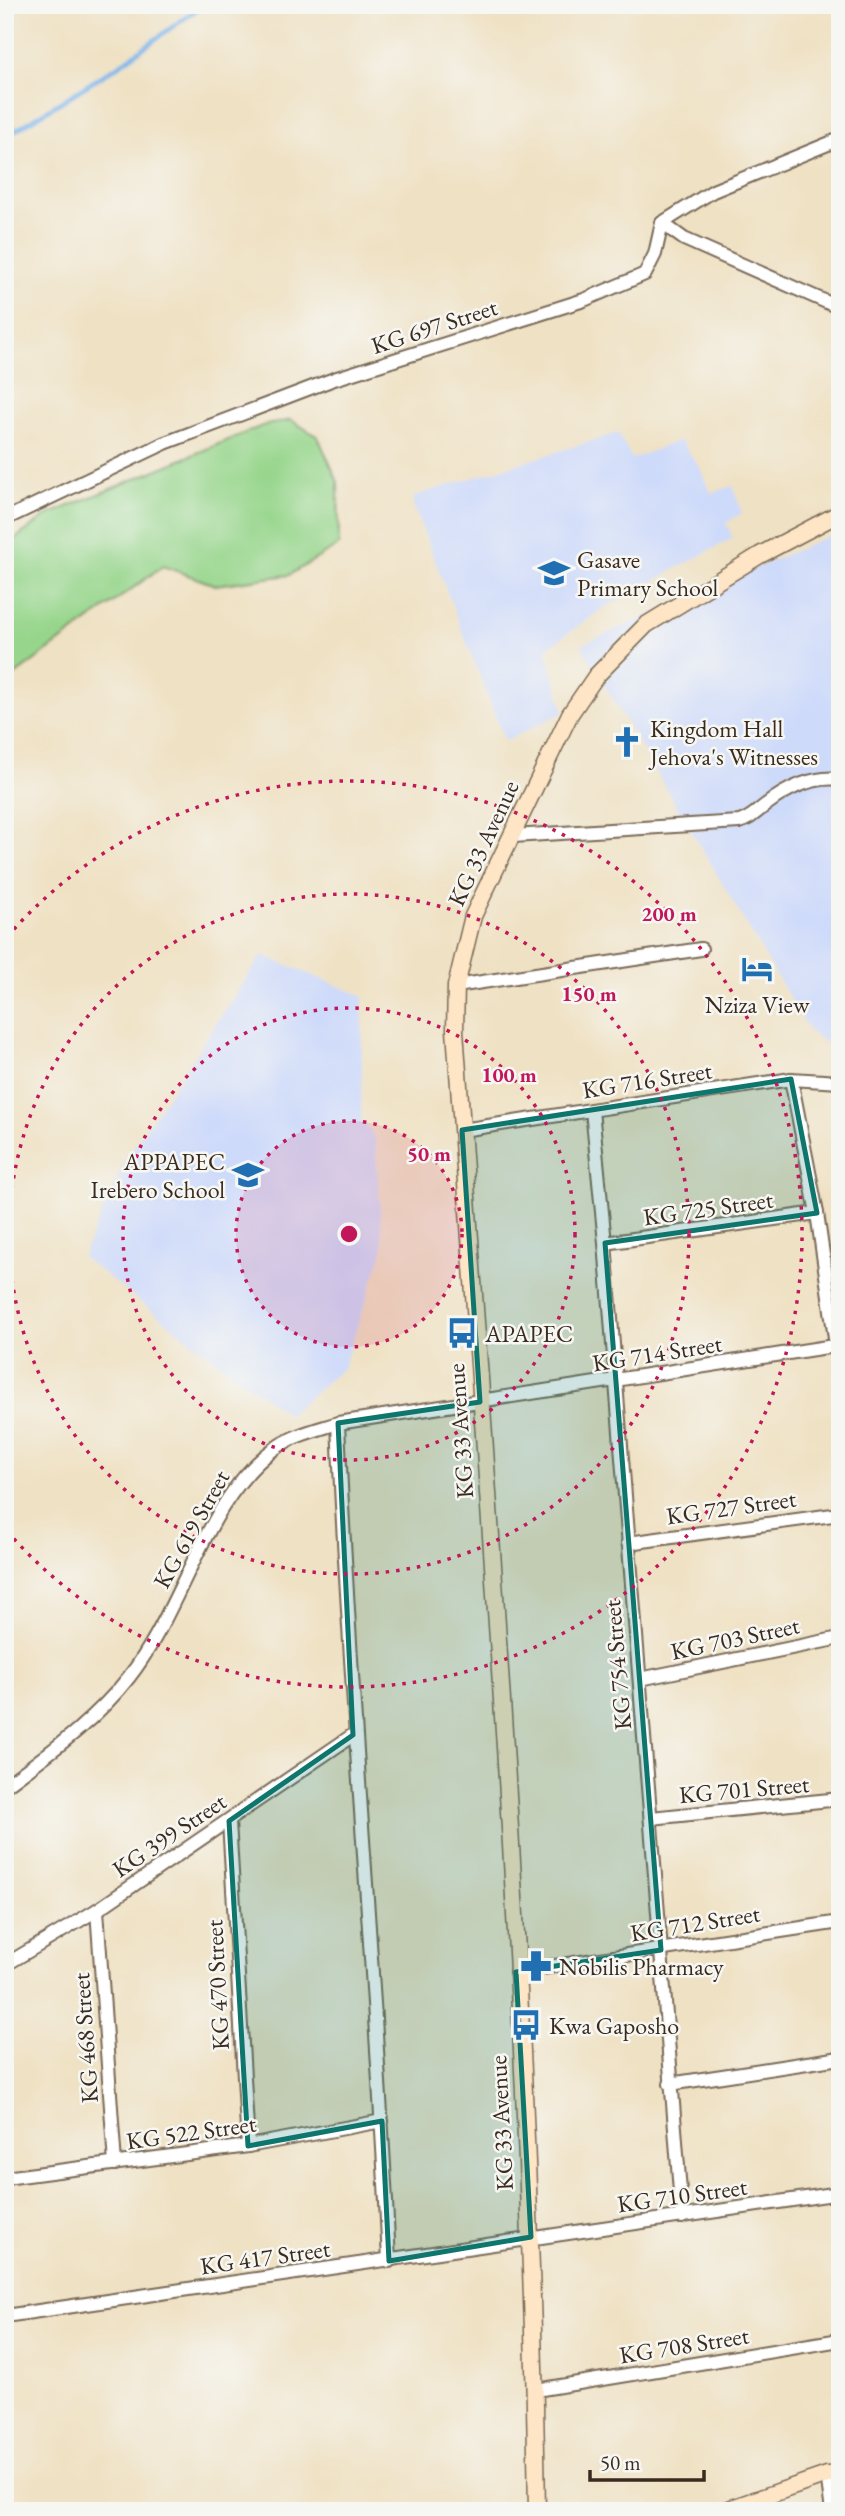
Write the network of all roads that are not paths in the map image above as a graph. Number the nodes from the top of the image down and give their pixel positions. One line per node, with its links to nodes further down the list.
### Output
1 (840, 139): 2 (street)
2 (662, 223): 3 (street); 5 (street, KG 697 Street)
3 (840, 308)
4 (840, 513): 7 (main road, KG 33 Avenue)
5 (5, 519)
6 (840, 779): 7 (street)
7 (513, 835): 9 (main road, KG 33 Avenue)
8 (701, 949): 9 (street)
9 (456, 986): 13 (main road, KG 33 Avenue)
10 (791, 1079): 11 (street, KG 716 Street); 12 (street, KG 716 Street); 14 (street)
11 (840, 1082)
12 (592, 1110): 13 (street, KG 716 Street); 15 (street, KG 754 Street)
13 (462, 1130): 19 (main road, KG 33 Avenue)
14 (817, 1213): 15 (street, KG 725 Street); 16 (street)
15 (605, 1243): 18 (street, KG 754 Street)
16 (838, 1346): 17 (street); 18 (street, KG 714 Street)
17 (840, 1373)
18 (614, 1381): 19 (street, KG 714 Street); 22 (street, KG 754 Street)
19 (480, 1402): 20 (street, KG 619 Street); 34 (main road, KG 33 Avenue)
20 (338, 1423): 25 (street); 26 (street, KG 619 Street)
21 (840, 1514): 22 (street, KG 727 Street)
22 (628, 1543): 24 (street, KG 754 Street)
23 (840, 1638): 24 (street, KG 703 Street)
24 (640, 1679): 28 (street, KG 754 Street)
25 (353, 1735): 29 (street, KG 399 Street); 37 (street)
26 (5, 1786)
27 (840, 1799): 28 (street, KG 701 Street)
28 (651, 1818): 32 (street, KG 754 Street)
29 (229, 1821): 30 (street, KG 399 Street); 38 (street, KG 470 Street)
30 (97, 1910): 33 (street, KG 399 Street); 39 (street, KG 468 Street)
31 (840, 1922): 32 (street, KG 712 Street)
32 (660, 1950): 34 (street, KG 712 Street); 36 (street, KG 754 Street)
33 (5, 1965)
34 (516, 1972): 43 (main road, KG 33 Avenue)
35 (840, 2058): 36 (street)
36 (670, 2084): 42 (street, KG 754 Street)
37 (383, 2121): 38 (street, KG 522 Street); 44 (street)
38 (248, 2146): 39 (street, KG 522 Street)
39 (115, 2164): 40 (street, KG 522 Street)
40 (5, 2178)
41 (840, 2193): 42 (street, KG 710 Street)
42 (682, 2217): 43 (street, KG 710 Street)
43 (531, 2237): 44 (street, KG 417 Street); 47 (main road, KG 33 Avenue)
44 (389, 2261): 45 (street, KG 417 Street)
45 (5, 2316)
46 (840, 2340): 47 (street, KG 708 Street)
47 (536, 2390): 49 (main road, KG 33 Avenue)
48 (833, 2475): 50 (main road); 51 (street)
49 (537, 2511)
50 (723, 2511)
51 (832, 2511)

